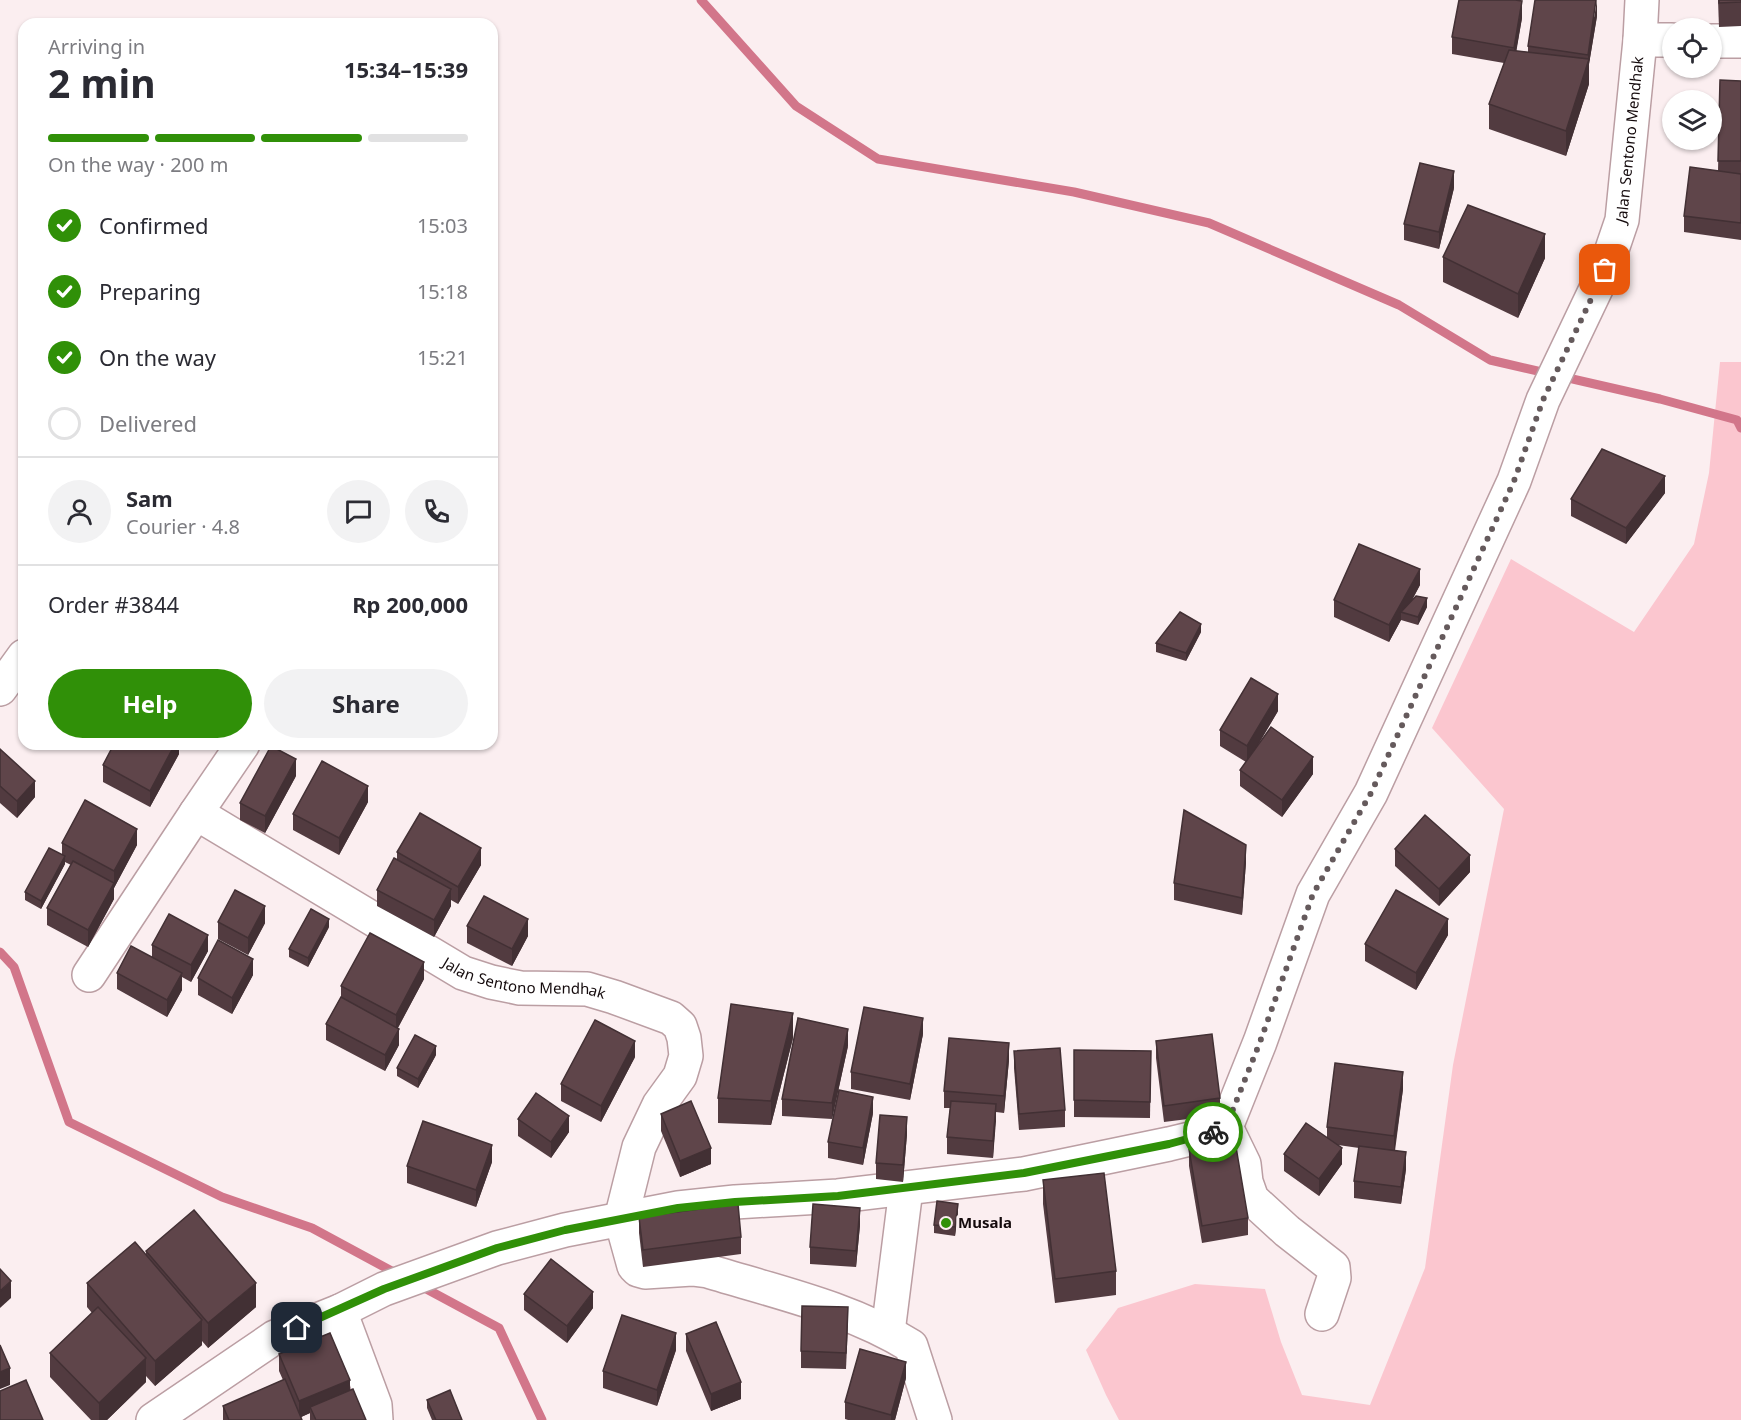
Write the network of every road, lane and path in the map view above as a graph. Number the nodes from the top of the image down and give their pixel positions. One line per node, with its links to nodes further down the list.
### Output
1 (1642, 0): 2 (street, Jalan Sentono Mendhak)
2 (1640, 40): 3 (street); 11 (street, Jalan Sentono Mendhak)
3 (1662, 40)
4 (1722, 41): 5 (street)
5 (1741, 41)
6 (18, 664): 7 (street)
7 (0, 689)
8 (239, 750): 9 (street)
9 (196, 813): 10 (street); 13 (street, Jalan Sentono Mendhak)
10 (89, 975)
11 (1226, 1127): 12 (street); 15 (street)
12 (906, 1189): 13 (street); 16 (street)
13 (621, 1219): 14 (street); 16 (street, Jalan Sentono Mendhak)
14 (340, 1311): 17 (street); 18 (street)
15 (1322, 1314)
16 (888, 1332): 19 (street, Jalan Sentono Mendhak)
17 (153, 1420)
18 (376, 1420)
19 (935, 1420)

